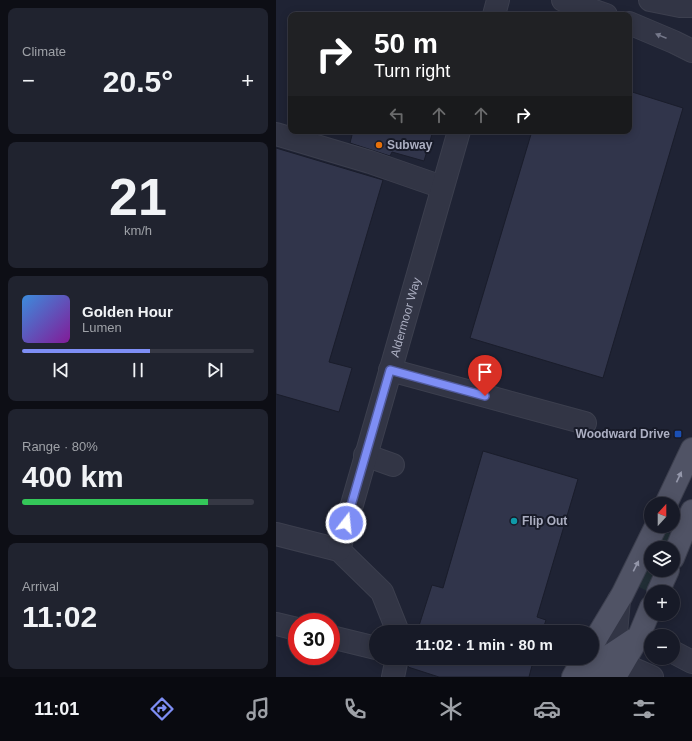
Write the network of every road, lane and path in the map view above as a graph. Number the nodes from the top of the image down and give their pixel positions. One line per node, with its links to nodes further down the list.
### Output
1 (498, 0): 5 (street)
2 (563, 0): 6 (street)
3 (650, 0): 4 (street)
4 (692, 6)
5 (495, 12)
6 (597, 12)
7 (632, 24): 8 (street, one-way to 7)
8 (692, 52)
9 (276, 134): 11 (street)
10 (458, 134): 11 (street, Aldermoor Way)
11 (442, 187): 12 (street, Aldermoor Way)
12 (390, 370): 13 (street); 15 (street, Aldermoor Way)
13 (585, 423)
14 (692, 449): 17 (main road, one-way to 14)
15 (365, 455): 16 (street); 22 (street, Aldermoor Way)
16 (393, 465)
17 (669, 497)
18 (692, 511): 21 (main road)
19 (652, 533): 23 (main road, one-way to 19)
20 (276, 534): 22 (street)
21 (680, 541)
22 (339, 550): 25 (street)
23 (619, 600): 27 (main road); 33 (street)
24 (276, 624): 26 (street)
25 (395, 625)
26 (288, 627)
27 (599, 633)
28 (340, 639): 30 (street)
29 (644, 640): 33 (main road)
30 (369, 646)
31 (680, 656): 32 (street)
32 (692, 662)
33 (619, 663): 38 (main road); 39 (street)
34 (396, 665): 36 (street)
35 (580, 665): 37 (main road)
36 (393, 677)
37 (573, 677)
38 (590, 677)
39 (652, 677)

